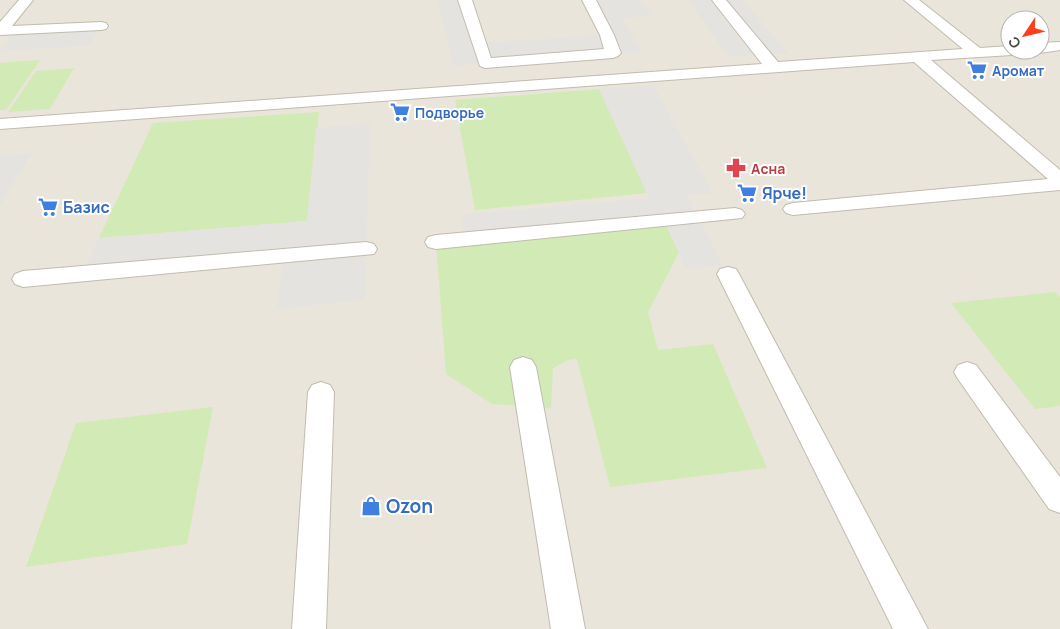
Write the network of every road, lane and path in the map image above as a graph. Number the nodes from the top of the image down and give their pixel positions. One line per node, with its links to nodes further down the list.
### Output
1 (26, 0): 7 (lane)
2 (465, 0): 3 (lane)
3 (589, 0)
4 (720, 0): 11 (lane)
5 (911, 0): 9 (lane)
6 (101, 26): 7 (lane)
7 (0, 31)
8 (1000, 51): 9 (lane)
9 (977, 52): 10 (lane)
10 (918, 57): 11 (lane); 13 (lane)
11 (773, 67): 12 (lane)
12 (0, 124)
13 (1060, 180)
14 (1060, 184): 15 (lane)
15 (793, 209)
16 (735, 214): 17 (lane)
17 (436, 242)
18 (366, 249): 20 (lane)
19 (728, 274): 27 (lane)
20 (23, 279)
21 (523, 367): 26 (lane)
22 (968, 372): 24 (lane)
23 (321, 392): 25 (lane)
24 (1060, 500)
25 (309, 629)
26 (568, 629)
27 (911, 629)

